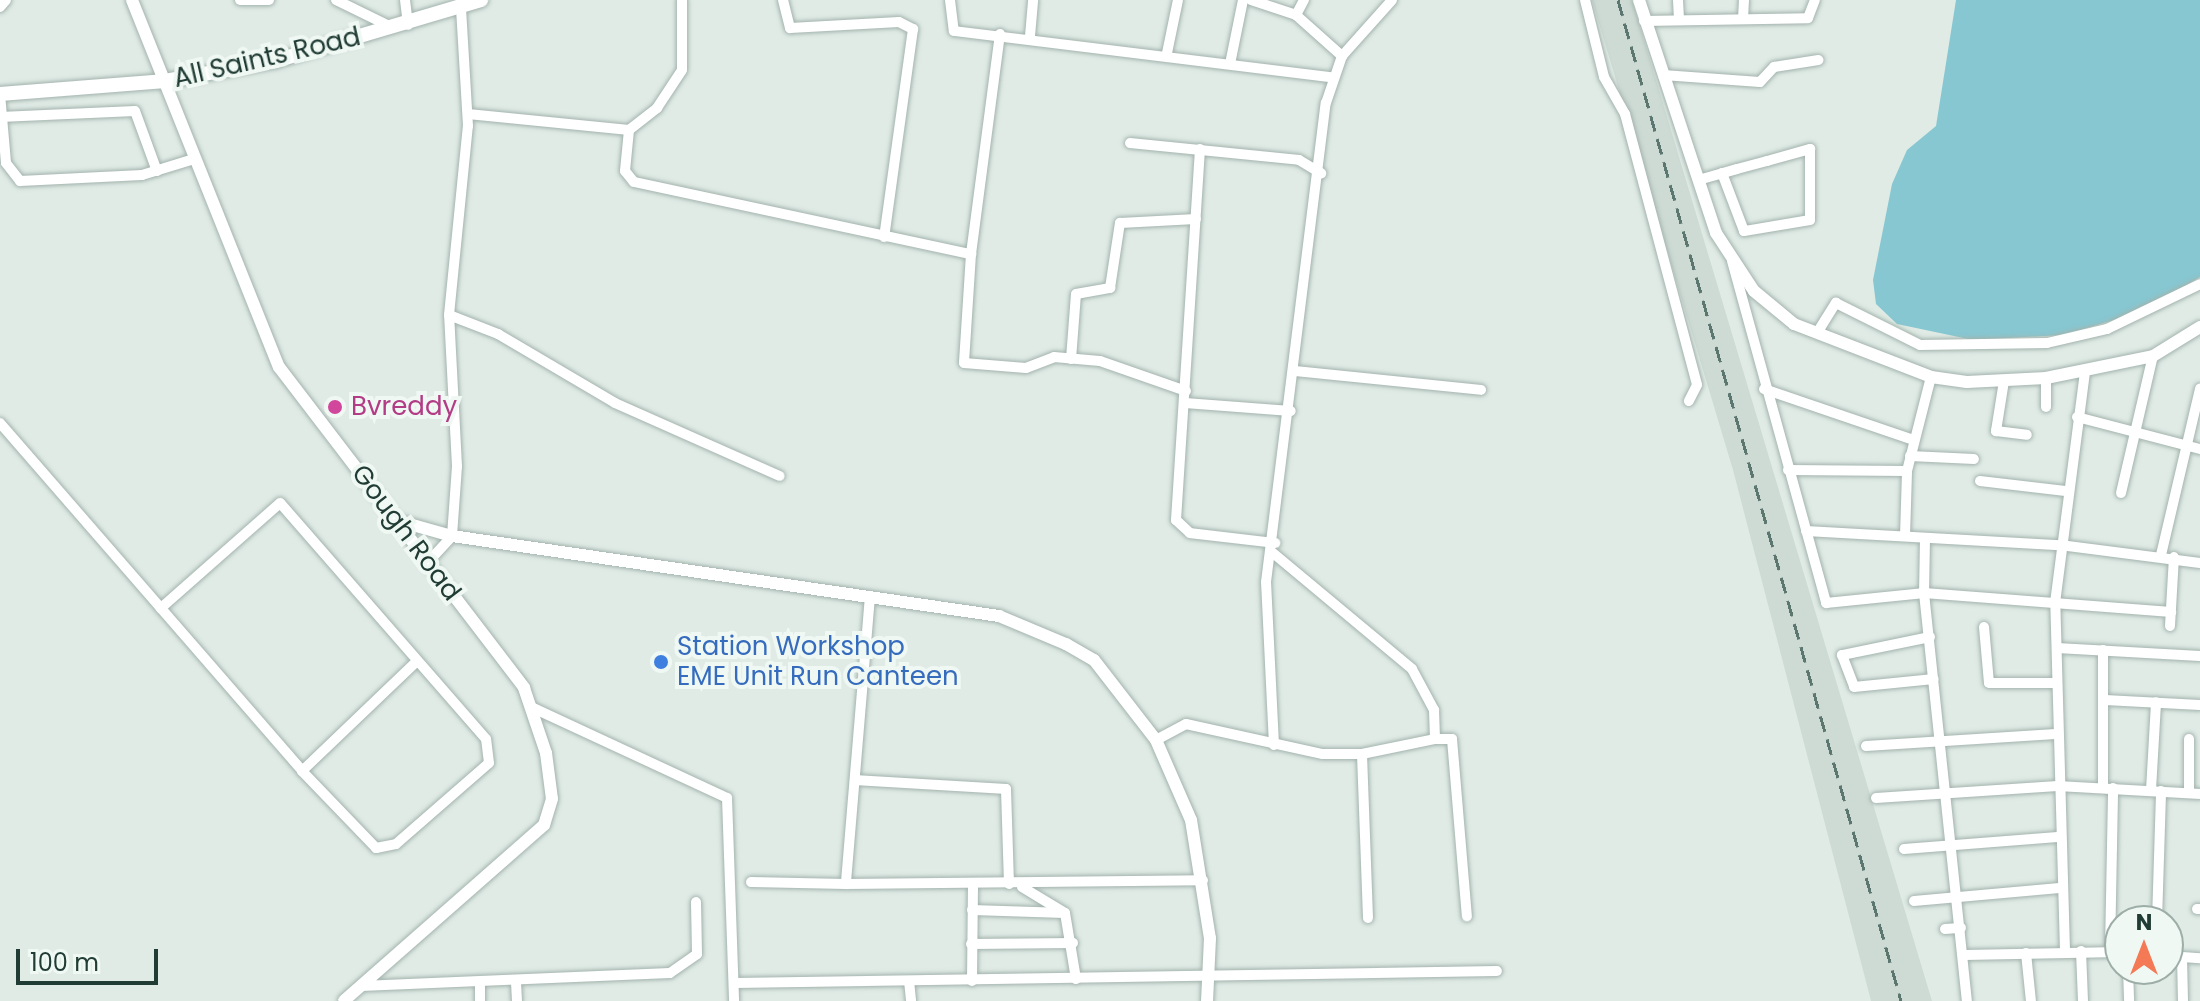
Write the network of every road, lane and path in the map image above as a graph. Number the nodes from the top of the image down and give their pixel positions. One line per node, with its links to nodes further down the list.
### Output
1 (6, 0): 22 (street)
2 (132, 0): 37 (street, Gough Road)
3 (240, 0): 4 (street)
4 (269, 0)
5 (336, 0): 28 (street)
6 (405, 0): 28 (street)
7 (481, 0): 23 (main road, All Saints Road)
8 (682, 0): 41 (street)
9 (783, 0): 51 (street)
10 (950, 0): 29 (street)
11 (1033, 0): 30 (street)
12 (1178, 0): 31 (street)
13 (1243, 0): 34 (street)
14 (1251, 0): 24 (street)
15 (1304, 0): 24 (street)
16 (1392, 0): 32 (street)
17 (1585, 0): 69 (street)
18 (1639, 0): 27 (street)
19 (1678, 0): 25 (street)
20 (1744, 0): 26 (street)
21 (1815, 0): 26 (street)
22 (0, 7)
23 (461, 7): 28 (main road, All Saints Road); 39 (street)
24 (1296, 15): 32 (street)
25 (1679, 18): 26 (street); 27 (street)
26 (1743, 19)
27 (1644, 21): 35 (street)
28 (400, 27): 37 (main road, All Saints Road)
29 (1000, 34): 30 (street); 52 (street)
30 (1030, 36): 31 (street)
31 (1167, 53): 34 (street)
32 (1342, 56): 36 (street)
33 (1818, 60): 35 (street)
34 (1230, 64): 36 (street)
35 (1663, 75): 49 (street)
36 (1330, 77): 47 (street)
37 (165, 81): 38 (main road, All Saints Road); 44 (street, Gough Road)
38 (0, 94): 40 (street)
39 (468, 114): 41 (street); 55 (street)
40 (1, 117): 45 (street); 46 (street)
41 (629, 130): 51 (street)
42 (1130, 143): 43 (street)
43 (1200, 149): 47 (street); 50 (street)
44 (194, 159): 46 (street); 87 (street, Gough Road)
45 (3, 163): 46 (street)
46 (157, 171)
47 (1321, 173): 60 (street)
48 (1722, 173): 48 (street); 49 (street)
49 (1702, 179): 53 (street)
50 (1196, 219): 59 (street); 68 (street)
51 (884, 237): 52 (street)
52 (971, 254): 59 (street)
53 (1732, 260): 57 (street); 65 (street)
54 (2200, 284): 57 (street)
55 (449, 315): 83 (street); 89 (street)
56 (2200, 327): 58 (street)
57 (1817, 333): 62 (street)
58 (2153, 356): 61 (street); 74 (street)
59 (1071, 359): 68 (street)
60 (1295, 371): 67 (street); 71 (street)
61 (2085, 372): 63 (street); 72 (street)
62 (1931, 377): 64 (street); 76 (street)
63 (2046, 378): 64 (street); 70 (street)
64 (2004, 381): 75 (street)
65 (1764, 389): 76 (street); 81 (street)
66 (2200, 389): 77 (street)
67 (1481, 390)
68 (1186, 397): 71 (street); 93 (street)
69 (1689, 401)
70 (2046, 407)
71 (1291, 411): 93 (street)
72 (2077, 417): 74 (street); 85 (street)
73 (0, 423): 101 (street)
74 (2135, 432): 77 (street); 86 (street)
75 (2027, 435)
76 (1914, 440): 79 (street)
77 (2186, 446): 78 (street); 94 (street)
78 (2200, 449)
79 (1910, 456): 80 (street); 82 (street)
80 (1974, 459)
81 (1788, 470): 82 (street); 88 (street)
82 (1907, 471): 90 (street)
83 (780, 476)
84 (1980, 481): 85 (street)
85 (2065, 491): 92 (street)
86 (2121, 493)
87 (395, 520): 89 (street); 96 (street, Gough Road)
88 (1806, 531): 90 (street); 98 (street)
89 (452, 536): 96 (street); 99 (street)
90 (1905, 536): 91 (street)
91 (1925, 538): 92 (street); 98 (street)
92 (2060, 545): 94 (street); 100 (street)
93 (1274, 548): 117 (street); 121 (street)
94 (2161, 555): 95 (street)
95 (2174, 557): 97 (street); 102 (street)
96 (429, 561): 115 (street, Gough Road)
97 (2200, 563)
98 (1924, 593): 100 (street); 105 (street)
99 (870, 596): 119 (street); 125 (street)
100 (2055, 603): 102 (street); 106 (street)
101 (161, 608): 109 (street); 124 (street)
102 (2171, 612): 103 (street)
103 (2170, 626)
104 (1984, 627): 111 (street)
105 (1930, 637): 110 (street); 110 (street)
106 (2057, 648): 107 (street); 111 (street)
107 (2103, 650): 108 (street); 112 (street)
108 (2200, 656)
109 (414, 664): 124 (street); 124 (street)
110 (1934, 679): 120 (street)
111 (2057, 683): 116 (street)
112 (2105, 700): 113 (street); 127 (street)
113 (2156, 702): 114 (street); 128 (street)
114 (2200, 705)
115 (531, 707): 165 (street); 167 (street, Gough Road)
116 (2056, 734): 120 (street); 126 (street)
117 (1435, 739): 123 (street); 148 (street)
118 (2189, 739): 130 (street)
119 (1156, 740): 121 (street); 135 (street)
120 (1940, 740): 122 (street); 129 (street)
121 (1274, 745): 123 (street)
122 (1866, 746)
123 (1362, 754): 149 (street)
124 (302, 771)
125 (855, 780): 137 (street); 138 (street)
126 (2058, 786): 127 (street); 129 (street); 132 (street)
127 (2108, 787): 128 (street); 144 (street)
128 (2156, 791): 130 (street); 145 (street)
129 (1947, 793): 131 (street); 133 (street)
130 (2195, 794)
131 (1876, 798)
132 (2058, 837): 133 (street); 140 (street)
133 (1952, 845): 134 (street); 141 (street)
134 (1904, 849)
135 (1203, 880): 138 (street); 160 (street)
136 (751, 882): 137 (street)
137 (846, 884): 139 (street)
138 (1013, 884): 139 (street); 147 (street)
139 (973, 885): 146 (street)
140 (2059, 888): 141 (street); 154 (street)
141 (1958, 896): 142 (street); 150 (street)
142 (1914, 901)
143 (696, 902): 164 (street)
144 (2113, 905)
145 (2157, 905)
146 (972, 910): 147 (street); 153 (street)
147 (1065, 913): 152 (street)
148 (1467, 916)
149 (1368, 918)
150 (1961, 928): 151 (street); 158 (street)
151 (1945, 929)
152 (1073, 943): 153 (street); 161 (street)
153 (971, 944): 163 (street)
154 (2065, 951): 155 (street); 157 (street)
155 (2081, 951): 156 (street); 176 (street)
156 (2104, 952)
157 (2026, 953): 158 (street); 175 (street)
158 (1964, 955): 174 (street)
159 (1497, 971): 160 (street)
160 (1208, 976): 161 (street); 173 (street)
161 (1076, 979): 163 (street)
162 (909, 981): 163 (street); 165 (street); 172 (street)
163 (972, 981)
164 (516, 982): 166 (street); 170 (street)
165 (735, 983): 171 (street)
166 (480, 985): 167 (street); 169 (street)
167 (361, 986): 168 (street, Gough Road)
168 (344, 1001)
169 (480, 1001)
170 (517, 1001)
171 (734, 1001)
172 (911, 1001)
173 (1207, 1001)
174 (1967, 1001)
175 (2031, 1001)
176 (2083, 1001)

